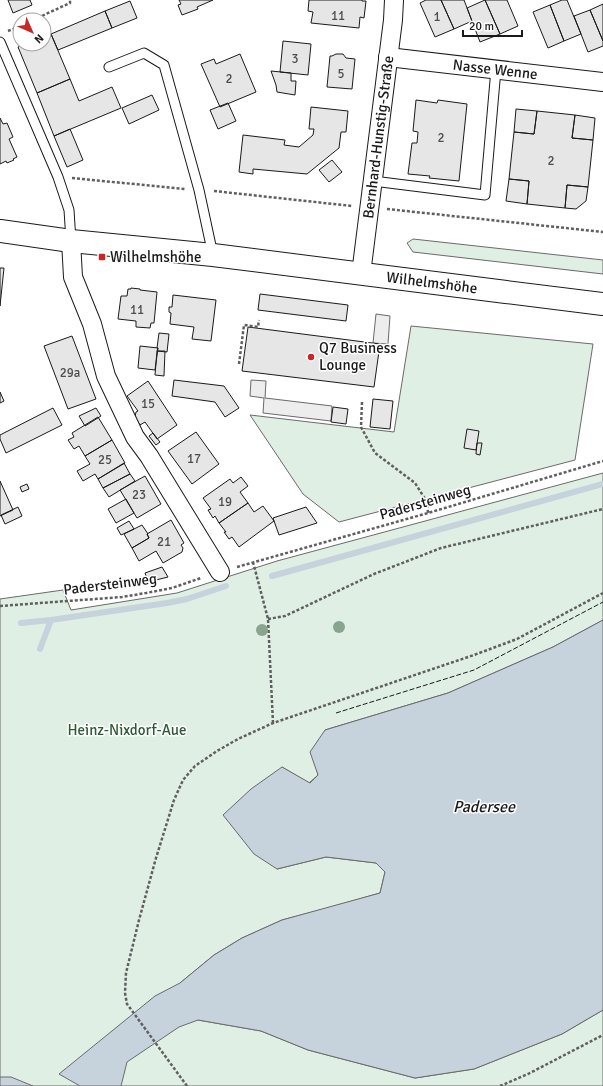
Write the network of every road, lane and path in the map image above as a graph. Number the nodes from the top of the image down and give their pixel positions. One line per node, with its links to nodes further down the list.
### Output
1 (70, 0): 3 (path)
2 (394, 0): 5 (street, Bernhard-Hunstig-Straße)
3 (52, 12)
4 (0, 42): 9 (lane)
5 (388, 57): 7 (street, Nasse Wenne); 10 (street, Bernhard-Hunstig-Straße)
6 (109, 67): 11 (lane)
7 (496, 69): 8 (street, Nasse Wenne); 10 (lane)
8 (603, 82)
9 (58, 177): 11 (path); 15 (lane)
10 (373, 181): 12 (street, Bernhard-Hunstig-Straße)
11 (199, 190): 12 (path); 16 (lane)
12 (369, 207): 14 (path); 17 (street, Bernhard-Hunstig-Straße)
13 (0, 231): 15 (main road, Wilhelmshöhe)
14 (603, 232)
15 (71, 241): 16 (main road, Wilhelmshöhe); 25 (street)
16 (213, 255): 17 (main road, Wilhelmshöhe)
17 (361, 274): 18 (main road, Wilhelmshöhe)
18 (603, 304)
19 (259, 320): 20 (path)
20 (239, 364)
21 (362, 402): 24 (path)
22 (603, 461): 24 (path, Padersteinweg)
23 (603, 509): 28 (path)
24 (428, 513): 28 (path, Padersteinweg)
25 (220, 572): 27 (path, Padersteinweg)
26 (603, 593): 29 (path)
27 (0, 606)
28 (268, 619): 29 (path)
29 (273, 723): 31 (path)
30 (603, 1035): 34 (path)
31 (184, 1083): 32 (path); 33 (path)
32 (182, 1086)
33 (187, 1086)
34 (500, 1086)

